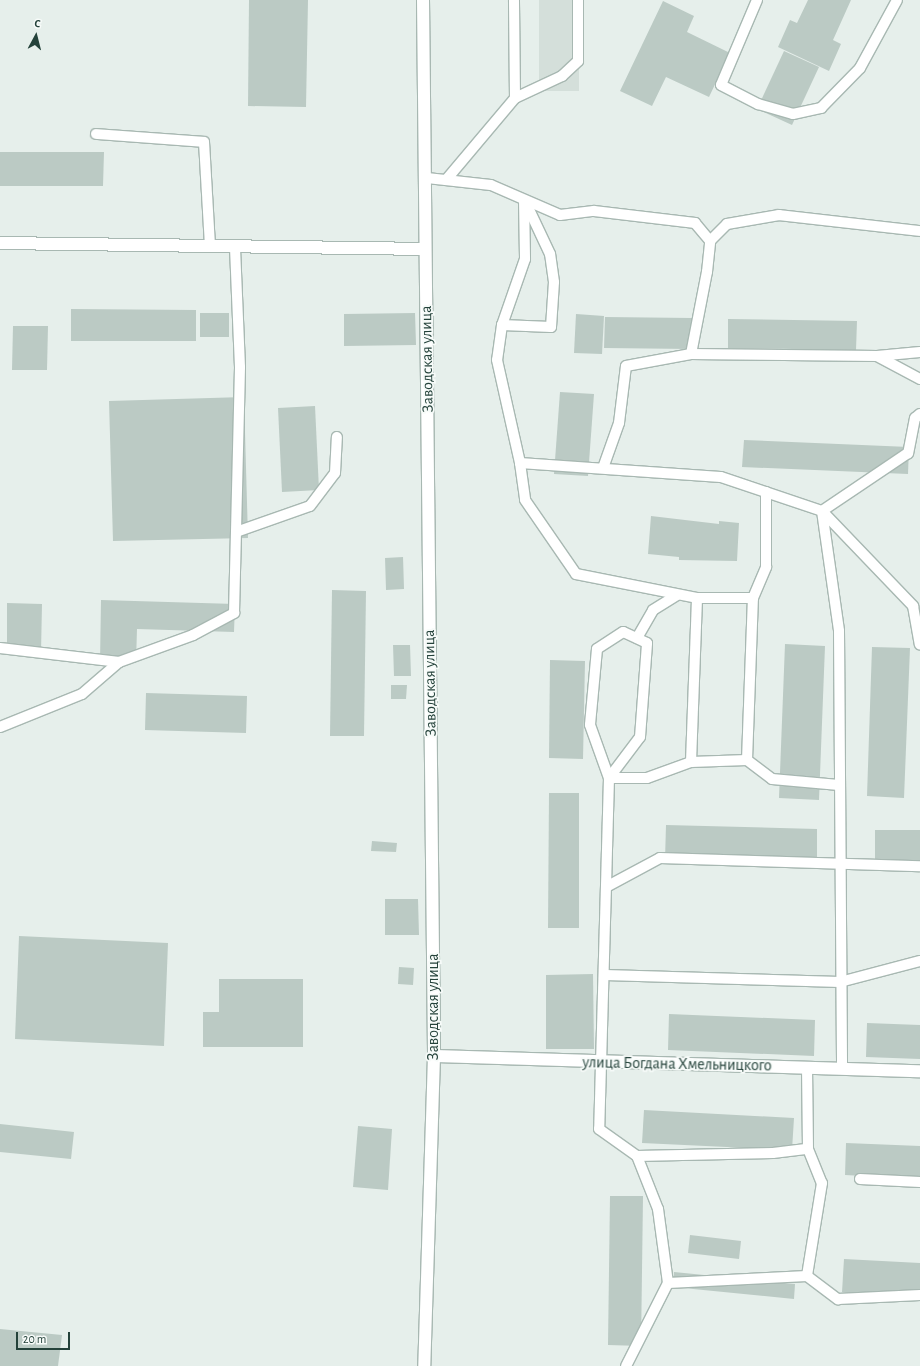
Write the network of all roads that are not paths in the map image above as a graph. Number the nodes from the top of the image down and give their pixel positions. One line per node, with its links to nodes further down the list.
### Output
1 (423, 0): 8 (street, Заводская улица)
2 (514, 0): 6 (lane)
3 (578, 0): 6 (lane)
4 (757, 0): 5 (lane)
5 (897, 0)
6 (514, 98): 9 (lane)
7 (96, 134): 14 (lane)
8 (427, 178): 9 (lane); 16 (street, Заводская улица)
9 (446, 180): 10 (lane)
10 (524, 200): 12 (lane); 17 (lane); 17 (lane)
11 (920, 231): 12 (lane)
12 (710, 241): 19 (lane)
13 (0, 243): 14 (street)
14 (210, 246): 15 (street)
15 (235, 247): 16 (street); 28 (lane)
16 (426, 249): 48 (street, Заводская улица)
17 (502, 325): 24 (lane)
18 (920, 352): 20 (lane)
19 (691, 354): 20 (lane); 25 (lane)
20 (877, 356): 21 (lane)
21 (920, 379)
22 (920, 414): 27 (lane)
23 (336, 437): 28 (lane)
24 (520, 463): 25 (lane); 29 (lane)
25 (603, 468): 26 (lane)
26 (766, 492): 27 (lane); 31 (lane)
27 (822, 511): 32 (lane); 41 (lane)
28 (236, 532): 36 (lane)
29 (677, 595): 30 (lane); 33 (lane)
30 (697, 598): 31 (lane); 39 (lane)
31 (753, 598): 38 (lane)
32 (916, 607): 34 (lane)
33 (637, 638): 40 (lane); 40 (lane)
34 (920, 644)
35 (0, 648): 36 (lane)
36 (120, 662): 37 (lane)
37 (0, 728)
38 (747, 760): 39 (lane); 41 (lane)
39 (691, 762): 40 (lane)
40 (609, 778): 44 (lane)
41 (839, 785): 42 (lane)
42 (839, 864): 43 (lane); 44 (lane); 47 (lane)
43 (920, 866)
44 (606, 887): 46 (lane)
45 (920, 961): 47 (lane)
46 (605, 975): 47 (lane); 49 (lane)
47 (840, 982): 51 (lane)
48 (434, 1056): 49 (street, улица Богдана Хмельницкого); 60 (street, Заводская улица)
49 (603, 1063): 50 (street, улица Богдана Хмельницкого); 54 (lane)
50 (807, 1067): 51 (street, улица Богдана Хмельницкого); 53 (lane)
51 (842, 1069): 52 (street, улица Богдана Хмельницкого)
52 (920, 1071)
53 (808, 1149): 54 (lane); 57 (lane)
54 (637, 1156): 58 (lane)
55 (860, 1179): 56 (lane)
56 (920, 1182)
57 (807, 1276): 58 (lane); 59 (lane)
58 (668, 1283): 61 (lane)
59 (920, 1295)
60 (424, 1366)
61 (626, 1366)

